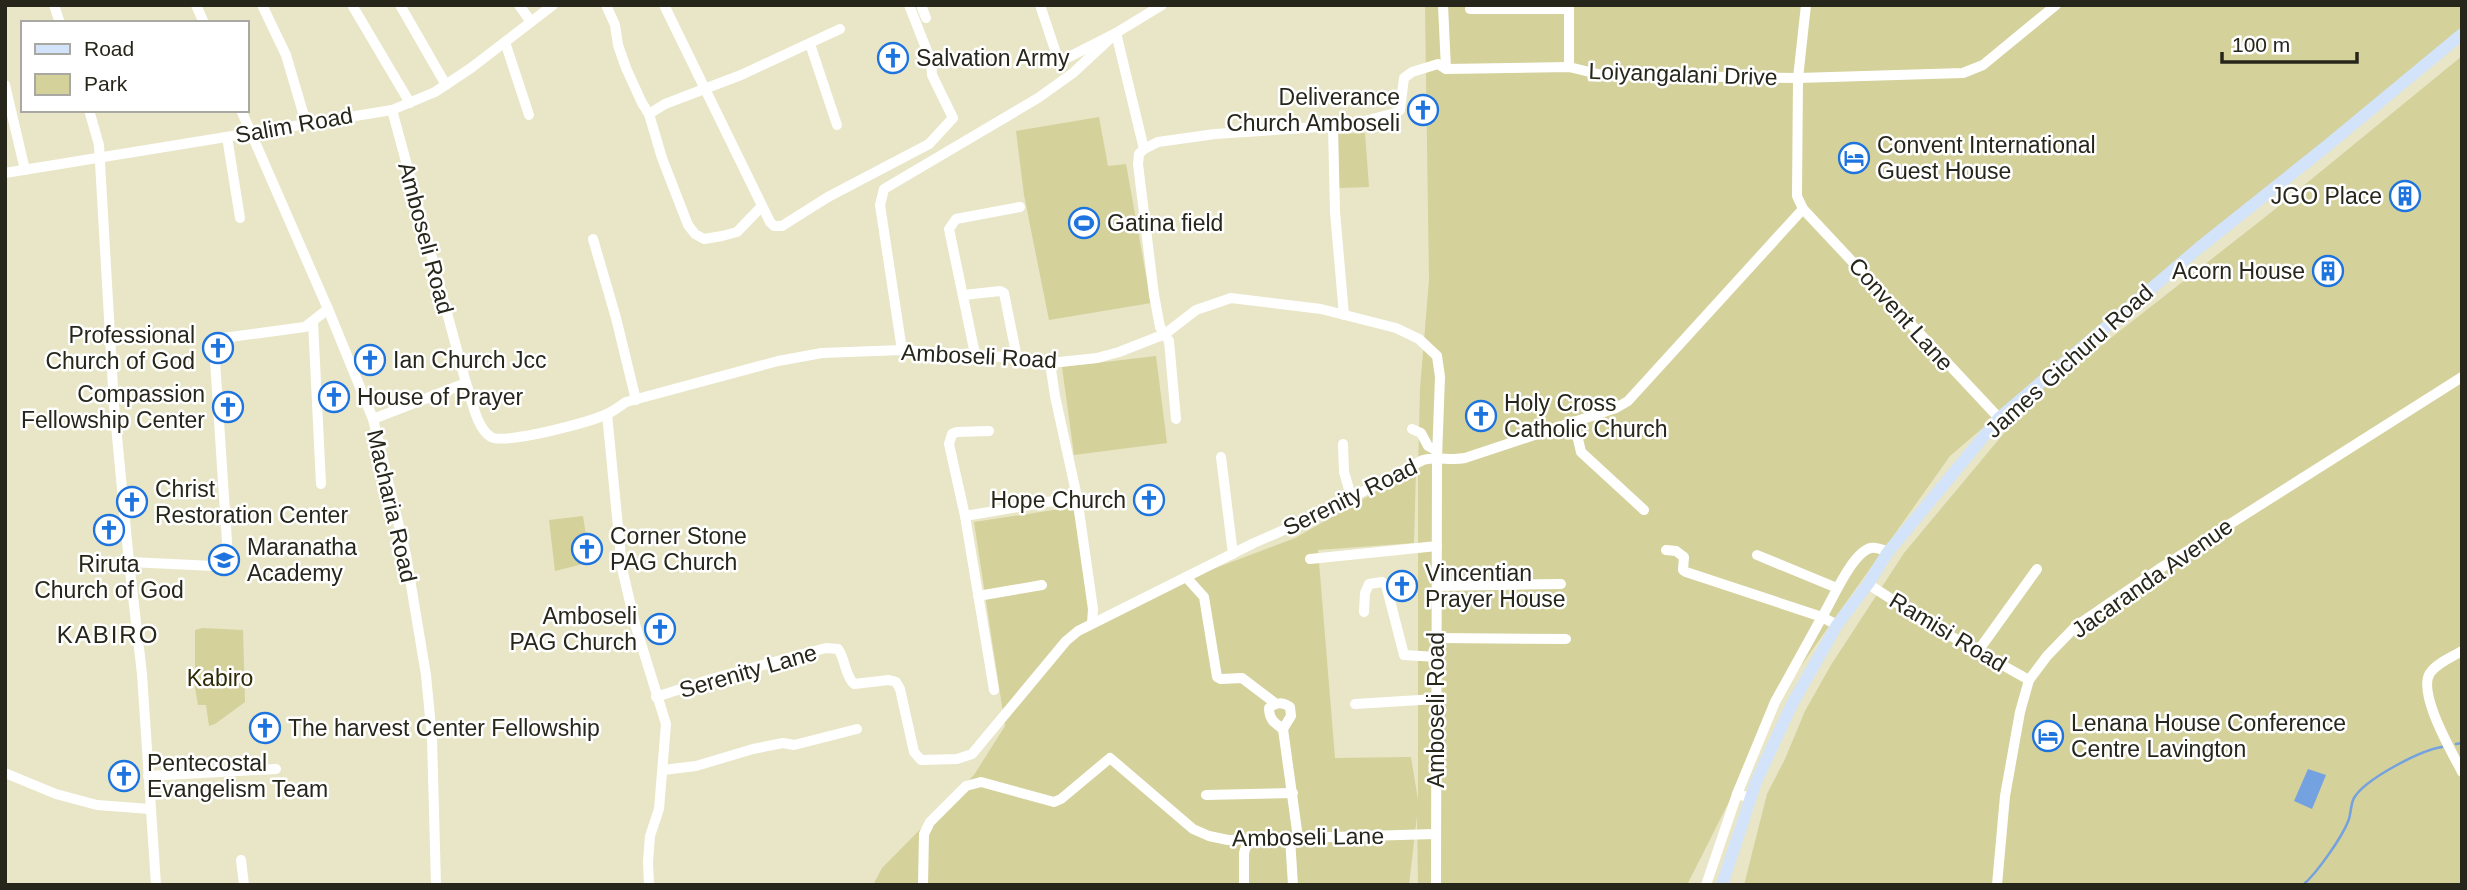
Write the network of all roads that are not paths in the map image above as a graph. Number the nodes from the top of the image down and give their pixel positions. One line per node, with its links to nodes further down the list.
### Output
1 (196, 5): 19 (street)
2 (262, 5): 38 (street)
3 (352, 5): 32 (street)
4 (400, 5): 30 (street)
5 (519, 5): 20 (street)
6 (553, 5): 20 (street, Salim Road)
7 (606, 5): 36 (street)
8 (664, 5): 31 (street)
9 (909, 5): 47 (street)
10 (921, 5): 18 (street)
11 (1040, 5): 22 (street)
12 (1443, 5): 27 (street)
13 (1806, 5): 28 (street)
14 (2056, 5): 28 (street, Loiyangalani Drive)
15 (1156, 7): 22 (street)
16 (1569, 7): 17 (street); 26 (street, Loiyangalani Drive)
17 (1470, 9)
18 (926, 18)
19 (203, 21)
20 (531, 22): 24 (street, Salim Road)
21 (840, 29): 25 (street)
22 (1116, 33): 43 (street); 57 (street)
23 (2462, 34): 65 (main road, James Gichuru Road)
24 (505, 42): 30 (street, Salim Road); 37 (street)
25 (810, 44): 31 (street); 39 (street)
26 (1569, 67): 27 (street, Loiyangalani Drive); 28 (street, Loiyangalani Drive)
27 (1446, 69): 40 (street, Loiyangalani Drive)
28 (1798, 78): 49 (street)
29 (5, 85): 45 (street)
30 (446, 85): 32 (street, Salim Road)
31 (704, 88): 36 (street); 47 (street)
32 (410, 103): 33 (street, Salim Road)
33 (392, 110): 38 (street, Salim Road); 62 (street, Amboseli Road)
34 (90, 112): 44 (street)
35 (243, 112): 41 (street, Macharia Road)
36 (649, 114): 47 (street)
37 (529, 115)
38 (306, 123): 41 (street, Salim Road)
39 (837, 125)
40 (1333, 126): 43 (street); 54 (street)
41 (251, 132): 42 (street, Salim Road); 53 (street, Macharia Road)
42 (226, 137): 44 (street, Salim Road); 50 (street)
43 (1144, 149): 56 (street)
44 (100, 159): 45 (street, Salim Road); 85 (street)
45 (25, 170): 46 (street, Salim Road)
46 (5, 173)
47 (762, 206)
48 (1020, 207): 52 (street)
49 (1803, 209): 65 (street, Convent Lane); 68 (street, Serenity Road)
50 (240, 218)
51 (593, 239): 63 (street)
52 (964, 295): 58 (street); 59 (street)
53 (328, 309): 55 (street); 66 (street, Macharia Road)
54 (1344, 315): 56 (street, Amboseli Road); 72 (street, Amboseli Road)
55 (313, 322): 74 (street); 85 (street)
56 (1165, 334): 60 (street, Amboseli Road); 67 (street)
57 (902, 350): 58 (street, Amboseli Road); 63 (street, Amboseli Road)
58 (975, 354): 59 (street, Amboseli Road)
59 (1017, 358): 60 (street, Amboseli Road)
60 (1050, 363): 76 (street)
61 (2462, 377): 103 (street, Jacaranda Avenue)
62 (466, 383): 64 (street, Amboseli Road); 66 (street)
63 (636, 400): 64 (street, Amboseli Road)
64 (607, 414): 105 (street)
65 (1999, 418): 81 (main road, James Gichuru Road)
66 (373, 419): 130 (street, Macharia Road)
67 (1176, 419)
68 (1574, 422): 72 (street, Serenity Road); 77 (street)
69 (1412, 429): 72 (street)
70 (989, 431): 78 (street)
71 (1343, 444): 75 (street)
72 (1437, 455): 75 (street, Serenity Road); 79 (street, Amboseli Road)
73 (1221, 457): 82 (street)
74 (321, 484)
75 (1351, 496): 82 (street, Serenity Road)
76 (1077, 497): 78 (street); 96 (street)
77 (1644, 510)
78 (965, 516): 93 (street)
79 (1437, 546): 84 (street); 91 (street, Amboseli Road)
80 (1666, 550): 95 (street)
81 (1888, 552): 89 (main road, James Gichuru Road); 92 (street)
82 (1233, 554): 87 (street, Serenity Road)
83 (1757, 555): 92 (street)
84 (1310, 559)
85 (129, 562): 118 (street)
86 (2037, 569): 101 (street)
87 (1186, 577): 96 (street, Serenity Road); 107 (street)
88 (1561, 584): 91 (street)
89 (1868, 584): 97 (main road, James Gichuru Road); 101 (street, Ramisi Road)
90 (1042, 585): 93 (street)
91 (1437, 586): 98 (street, Amboseli Road)
92 (1837, 588): 95 (street)
93 (978, 596): 104 (street)
94 (1364, 612): 102 (street)
95 (1822, 617): 97 (street); 109 (street)
96 (1092, 623): 110 (street, Serenity Road)
97 (1837, 625): 113 (main road, James Gichuru Road)
98 (1437, 638): 99 (street); 102 (street, Amboseli Road)
99 (1566, 639)
100 (2462, 650): 116 (street)
101 (1978, 651): 103 (street, Ramisi Road)
102 (1437, 657): 106 (street, Amboseli Road)
103 (2029, 680): 138 (street, Jacaranda Avenue)
104 (994, 690)
105 (656, 697): 110 (street, Serenity Lane); 115 (street)
106 (1436, 699): 108 (street); 124 (street, Amboseli Road)
107 (1275, 703): 112 (street); 112 (street)
108 (1355, 704)
109 (1766, 722): 113 (street); 120 (street)
110 (995, 727)
111 (857, 729): 115 (street)
112 (1283, 729): 119 (street)
113 (1780, 730): 122 (main road, James Gichuru Road)
114 (276, 769): 118 (street)
115 (663, 770): 131 (street)
116 (2462, 772)
117 (5, 773): 123 (street)
118 (148, 776): 123 (street)
119 (1293, 793): 121 (street); 125 (street)
120 (1737, 794): 122 (street); 136 (street)
121 (1206, 795)
122 (1751, 797): 137 (main road, James Gichuru Road)
123 (150, 809): 128 (street)
124 (1435, 834): 125 (street, Amboseli Lane); 135 (street, Amboseli Road)
125 (1294, 838): 126 (street, Amboseli Lane); 134 (street)
126 (1248, 840): 132 (street, Amboseli Lane); 133 (street)
127 (242, 860): 129 (street)
128 (156, 885)
129 (244, 885)
130 (436, 885)
131 (649, 885)
132 (923, 885)
133 (1244, 885)
134 (1293, 885)
135 (1436, 885)
136 (1706, 885)
137 (1722, 885)
138 (1997, 885)

